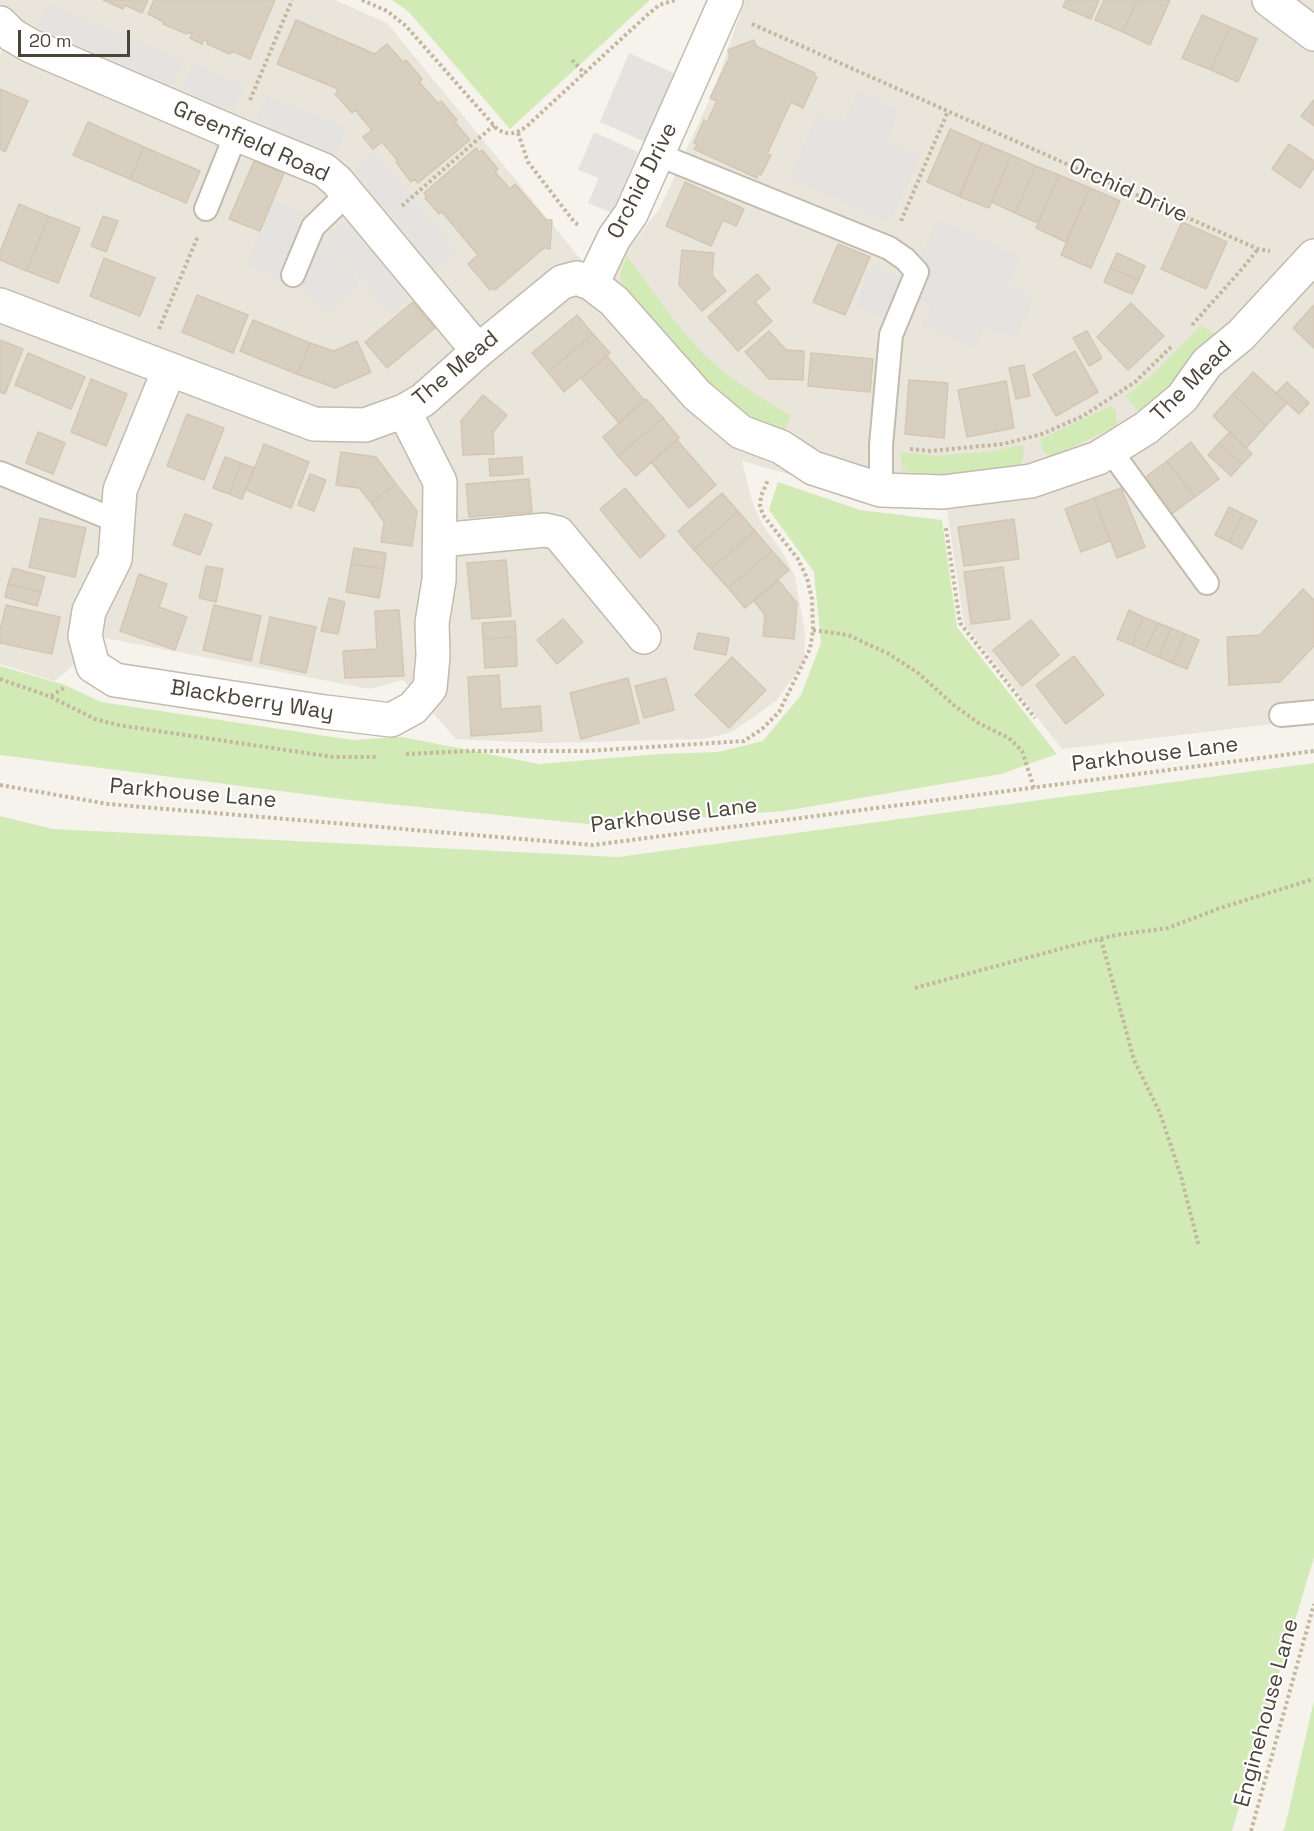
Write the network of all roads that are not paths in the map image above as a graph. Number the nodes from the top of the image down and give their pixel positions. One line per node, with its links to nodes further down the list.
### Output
1 (1269, 0): 4 (street)
2 (724, 5): 6 (street, Orchid Drive)
3 (0, 23): 5 (street, Greenfield Road)
4 (1314, 34)
5 (236, 134): 7 (street, Greenfield Road); 8 (lane)
6 (659, 155): 11 (street, Orchid Drive); 18 (lane)
7 (347, 194): 10 (lane); 13 (street, Greenfield Road)
8 (206, 209)
9 (1313, 257): 16 (street, The Mead)
10 (293, 275)
11 (592, 284): 13 (street, The Mead); 18 (street, The Mead)
12 (0, 305): 14 (street, The Mead)
13 (477, 351): 15 (street, The Mead)
14 (157, 365): 15 (street, The Mead); 19 (street, Blackberry Way)
15 (404, 411): 20 (street, Blackberry Way)
16 (1110, 450): 18 (street, The Mead); 21 (lane)
17 (0, 473): 19 (lane)
18 (881, 490)
19 (117, 521): 20 (street, Blackberry Way)
20 (440, 540): 22 (street)
21 (1208, 583)
22 (644, 637)
23 (1314, 712): 24 (lane)
24 (1281, 715)

